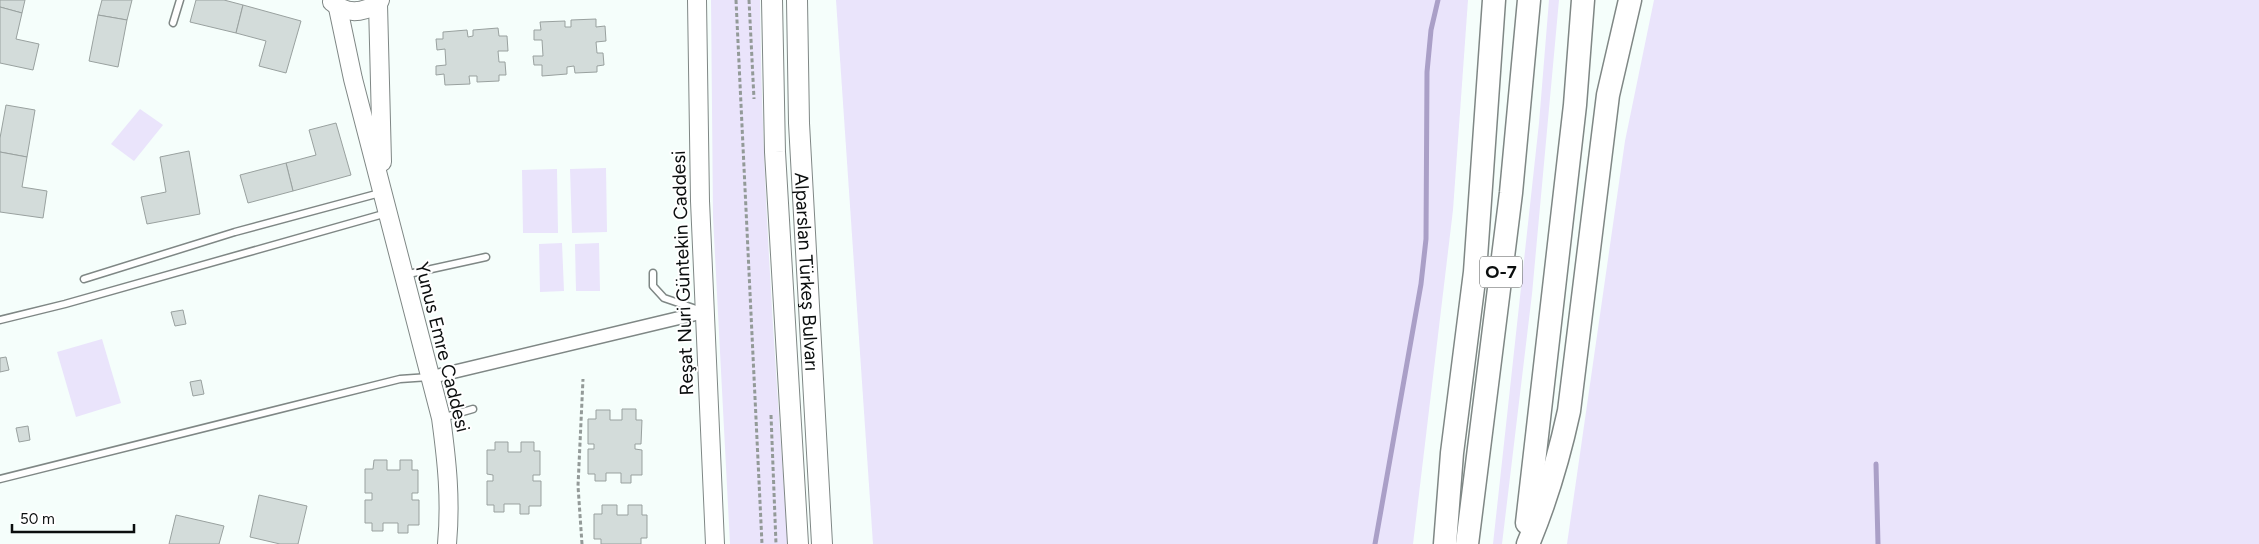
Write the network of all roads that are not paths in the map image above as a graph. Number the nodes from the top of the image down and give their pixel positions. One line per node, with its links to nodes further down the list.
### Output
1 (180, 0): 11 (lane)
2 (697, 0): 18 (street, Reşat Nuri Güntekin Caddesi)
3 (772, 0): 26 (main road, Alparslan Türkeş Bulvarı)
4 (797, 0): 27 (main road, Alparslan Türkeş Bulvarı)
5 (1494, 0): 28 (highway)
6 (1529, 0): 29 (highway, O-7)
7 (1583, 0): 30 (highway)
8 (1630, 0): 30 (highway)
9 (332, 2): 10 (street); 12 (street, Yunus Emre Caddesi)
10 (379, 2): 12 (street, Yunus Emre Caddesi)
11 (173, 23)
12 (383, 192): 13 (street, Yunus Emre Caddesi); 17 (lane)
13 (388, 213): 16 (street, Yunus Emre Caddesi); 19 (lane)
14 (486, 257): 16 (lane)
15 (654, 273): 18 (lane)
16 (403, 275): 20 (street, Yunus Emre Caddesi)
17 (84, 279)
18 (704, 312): 20 (street); 25 (street, Reşat Nuri Güntekin Caddesi)
19 (0, 320)
20 (432, 377): 22 (street, Yunus Emre Caddesi); 23 (lane)
21 (472, 409): 22 (lane)
22 (441, 418): 24 (street, Yunus Emre Caddesi)
23 (0, 479)
24 (447, 544)
25 (715, 544)
26 (798, 544)
27 (822, 544)
28 (1445, 544)
29 (1467, 544)
30 (1526, 544)

